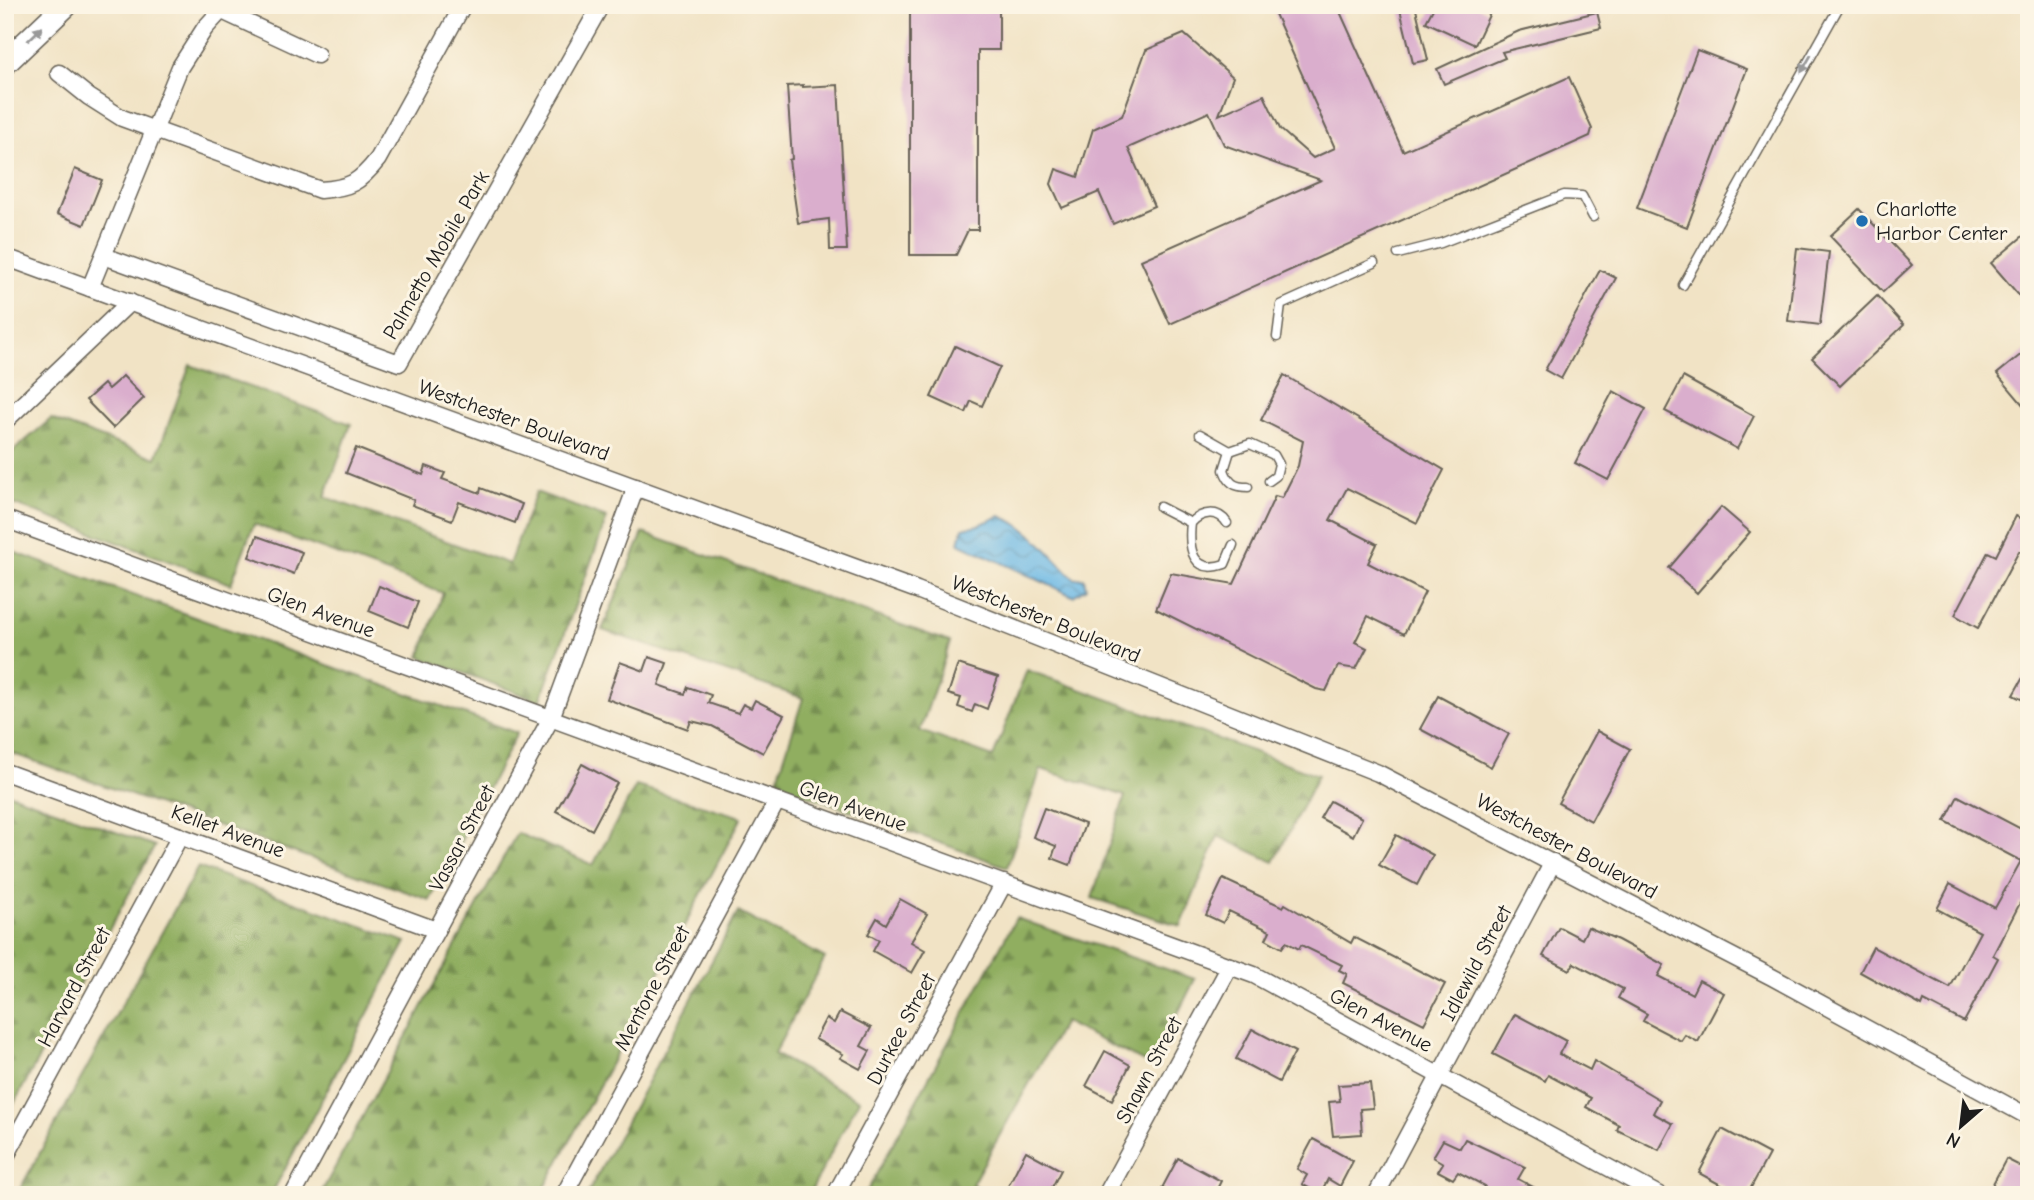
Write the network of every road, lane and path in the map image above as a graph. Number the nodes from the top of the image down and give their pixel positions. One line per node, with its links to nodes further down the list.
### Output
1 (65, 5): 7 (main road, one-way to 1)
2 (463, 5): 9 (street)
3 (601, 5): 12 (street, Palmetto Mobile Park)
4 (1840, 5): 15 (lane, one-way to 15)
5 (223, 8): 6 (street); 9 (street)
6 (317, 55)
7 (5, 63)
8 (59, 73): 9 (street)
9 (155, 130): 12 (street)
10 (1593, 217): 11 (lane)
11 (1398, 254)
12 (104, 256): 16 (street)
13 (5, 257): 16 (street, Westchester Boulevard)
14 (1374, 263): 18 (lane)
15 (1683, 285)
16 (90, 288): 17 (street, Westchester Boulevard)
17 (130, 302): 19 (street); 24 (street, Westchester Boulevard)
18 (1277, 337)
19 (5, 421)
20 (1200, 434): 21 (lane)
21 (1230, 451): 22 (lane); 23 (lane)
22 (1269, 481)
23 (1248, 486)
24 (636, 487): 30 (street, Vassar Street); 34 (street, Westchester Boulevard)
25 (1160, 507): 27 (lane)
26 (5, 519): 30 (street, Glen Avenue)
27 (1191, 523): 28 (lane); 29 (lane)
28 (1227, 523)
29 (1233, 545)
30 (551, 718): 32 (street, Glen Avenue); 36 (street, Vassar Street)
31 (5, 772): 33 (street, Kellet Avenue)
32 (777, 801): 35 (street, Glen Avenue); 42 (street, Mentone Street)
33 (180, 836): 36 (street, Kellet Avenue); 40 (street, Harvard Street)
34 (1553, 862): 38 (street, Idlewild Street); 39 (street, Westchester Boulevard)
35 (1004, 883): 37 (street, Glen Avenue); 43 (street, Durkee Street)
36 (436, 930): 41 (street, Vassar Street)
37 (1230, 966): 38 (street, Glen Avenue); 44 (street, Shawn Street)
38 (1440, 1076): 45 (street, Idlewild Street); 46 (street, Glen Avenue)
39 (2029, 1117)
40 (5, 1158)
41 (293, 1195)
42 (564, 1195)
43 (835, 1195)
44 (1106, 1195)
45 (1376, 1195)
46 (1660, 1195)

